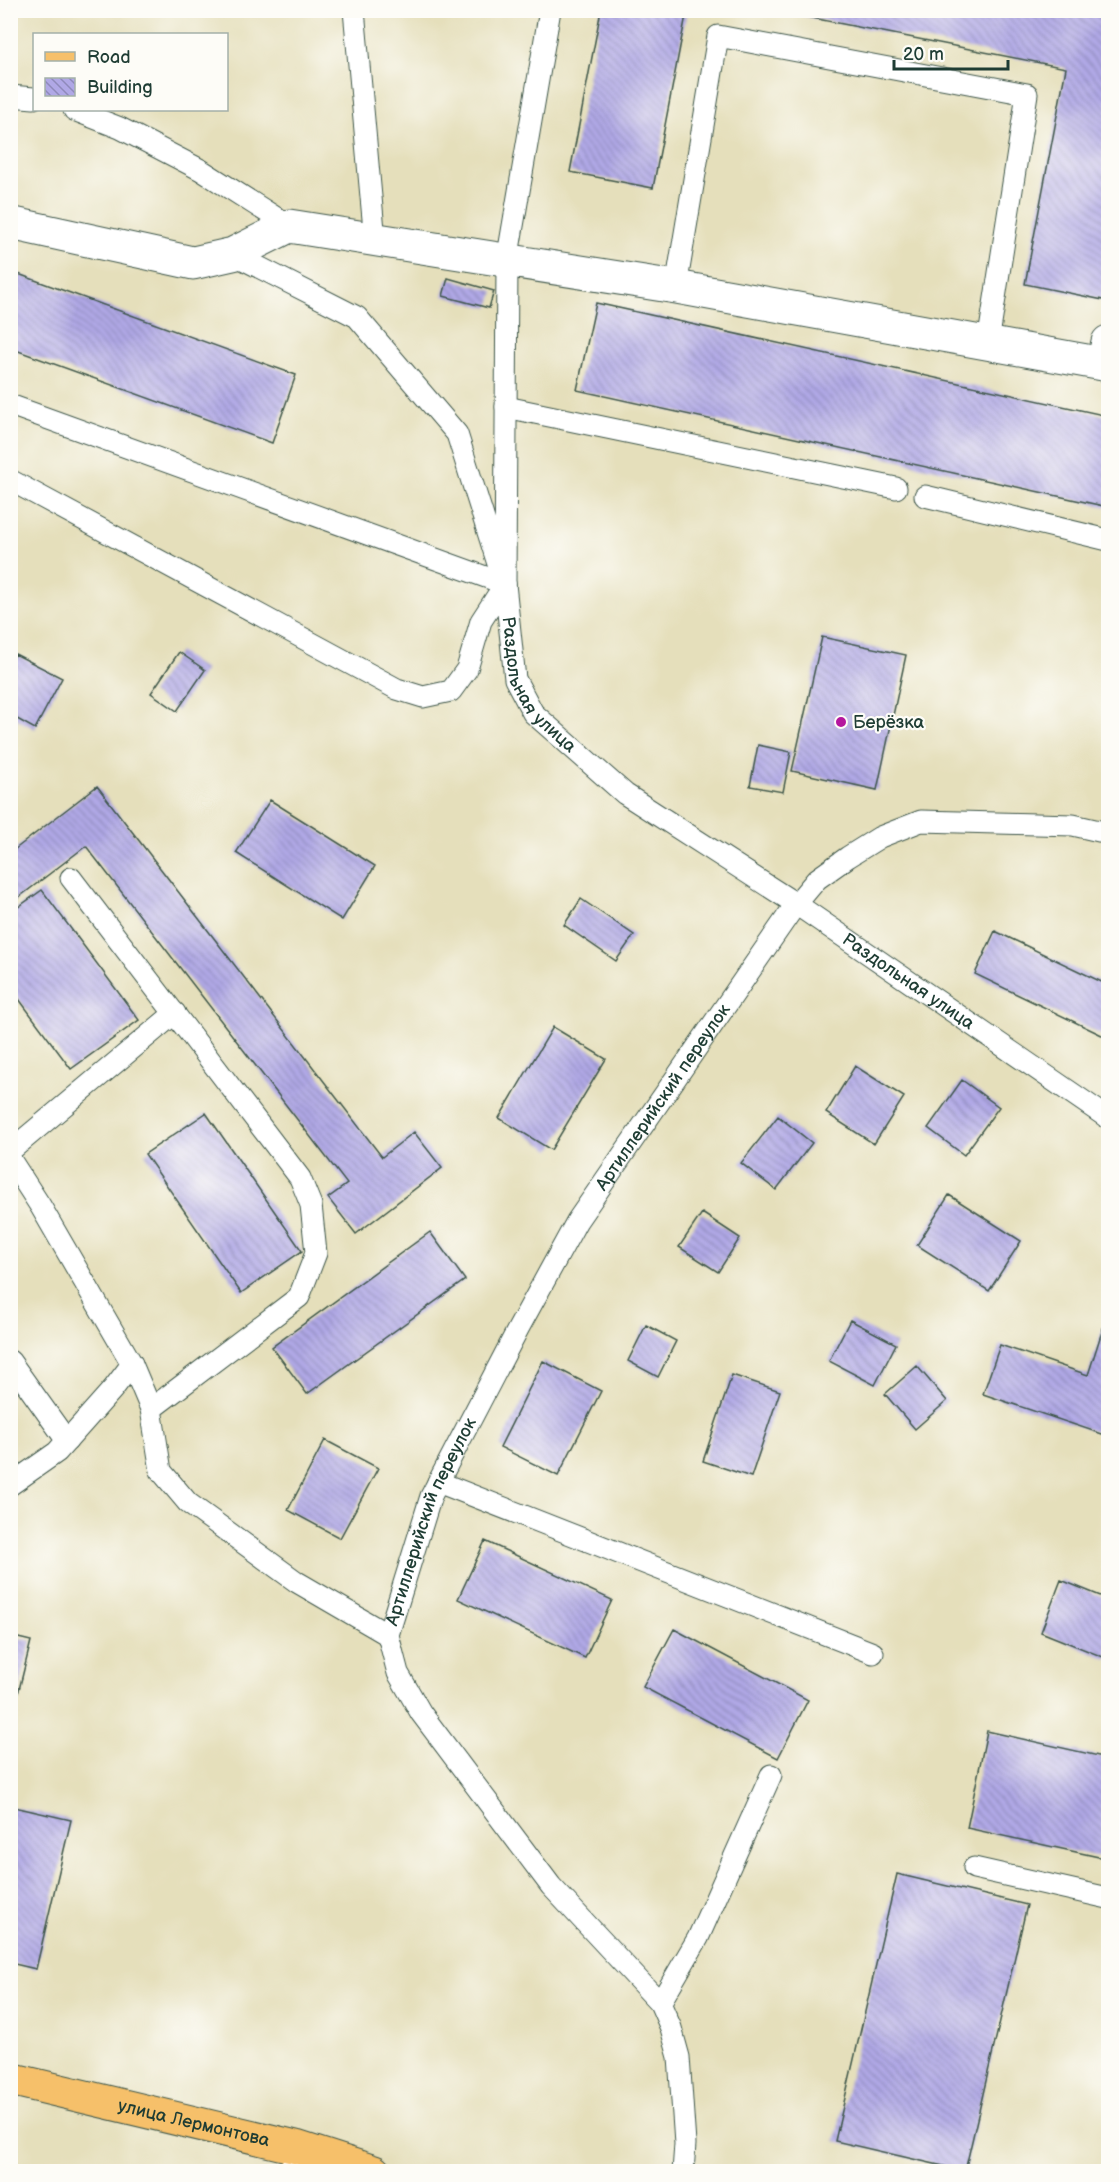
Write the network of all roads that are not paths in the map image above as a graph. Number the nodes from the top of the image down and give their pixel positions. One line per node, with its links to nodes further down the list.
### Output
1 (354, 10): 8 (lane)
2 (550, 10): 10 (lane)
3 (10, 96): 4 (lane)
4 (33, 98)
5 (77, 111): 7 (lane)
6 (10, 223): 9 (street)
7 (289, 226): 8 (street); 9 (street)
8 (375, 241): 10 (street)
9 (233, 254): 20 (lane)
10 (507, 261): 11 (street); 15 (lane)
11 (676, 287): 12 (street); 12 (lane)
12 (988, 344): 13 (street)
13 (1107, 357)
14 (10, 405): 20 (lane)
15 (506, 407): 17 (lane); 20 (lane)
16 (10, 480): 20 (lane, Раздольная улица)
17 (896, 488)
18 (925, 496): 19 (lane)
19 (1108, 540)
20 (505, 584): 23 (lane, Раздольная улица)
21 (1108, 833): 23 (lane, Артиллерийский переулок)
22 (71, 878): 24 (lane)
23 (796, 904): 25 (lane, Раздольная улица); 32 (lane, Артиллерийский переулок)
24 (175, 1012): 26 (lane); 30 (lane)
25 (1108, 1118)
26 (10, 1151)
27 (10, 1159): 29 (lane)
28 (10, 1361): 31 (lane)
29 (132, 1364): 30 (lane); 31 (lane)
30 (151, 1409): 34 (lane)
31 (66, 1441): 33 (lane)
32 (438, 1482): 34 (lane, Артиллерийский переулок); 35 (lane)
33 (10, 1485)
34 (388, 1635): 39 (lane, Артиллерийский переулок)
35 (873, 1653)
36 (771, 1775): 39 (lane)
37 (974, 1868): 38 (lane)
38 (1108, 1898)
39 (660, 2003): 43 (lane, Артиллерийский переулок)
40 (10, 2079): 41 (main road, улица Лермонтова)
41 (293, 2159): 42 (main road, улица Лермонтова)
42 (374, 2172)
43 (683, 2172)

